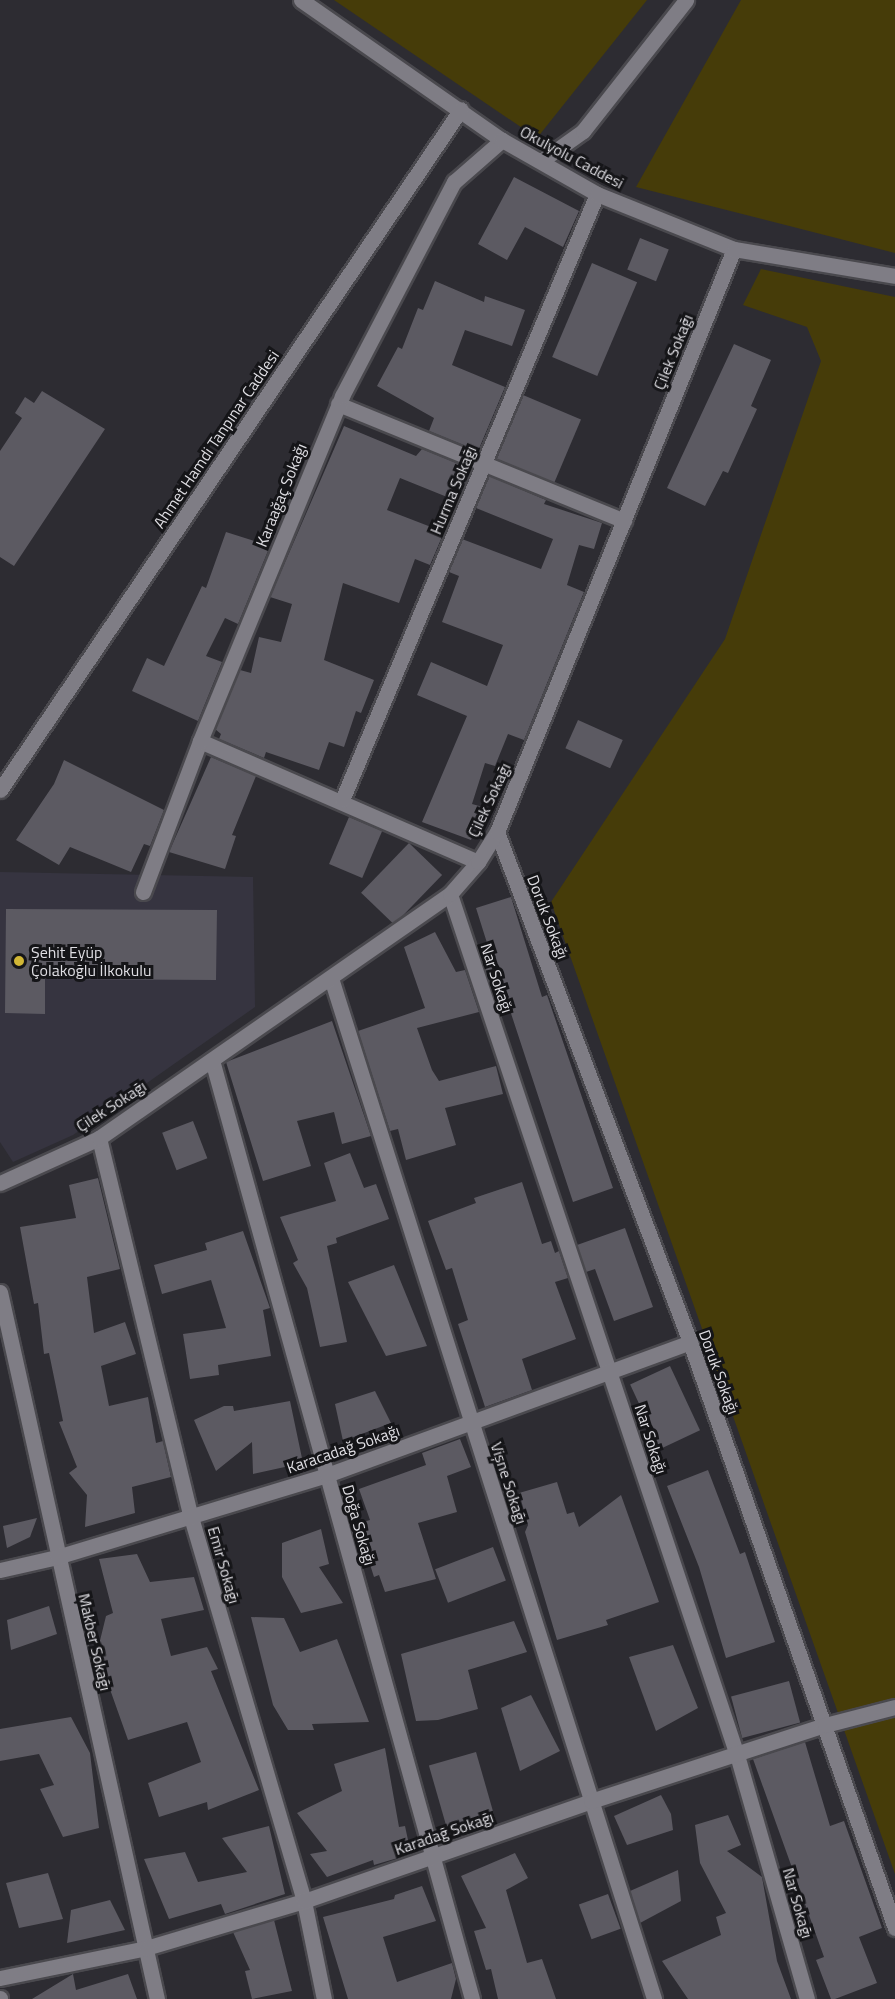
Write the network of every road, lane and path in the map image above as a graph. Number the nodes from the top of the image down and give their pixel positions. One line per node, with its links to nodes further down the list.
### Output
1 (301, 0): 3 (street, Okulyolu Caddesi)
2 (686, 0): 5 (street)
3 (461, 109): 4 (street, Okulyolu Caddesi); 13 (street, Ahmet Hamdi Tanpınar Caddesi)
4 (502, 140): 5 (street, Okulyolu Caddesi); 9 (street, Karaağaç Sokağı)
5 (541, 161): 6 (street, Okulyolu Caddesi)
6 (597, 194): 7 (street, Okulyolu Caddesi); 10 (street, Hurma Sokağı)
7 (735, 249): 8 (street, Okulyolu Caddesi); 11 (street, Çilek Sokağı)
8 (895, 276)
9 (338, 404): 10 (street); 12 (street, Karaağaç Sokağı)
10 (483, 464): 11 (street); 14 (street, Hurma Sokağı)
11 (624, 521): 15 (street, Çilek Sokağı)
12 (200, 741): 14 (street); 17 (street, Karaağaç Sokağı)
13 (0, 790)
14 (342, 800): 16 (street)
15 (497, 832): 16 (street, Çilek Sokağı); 24 (street, Doruk Sokağı)
16 (478, 862): 18 (street, Çilek Sokağı)
17 (143, 892)
18 (450, 894): 19 (street, Çilek Sokağı); 25 (street, Nar Sokağı)
19 (331, 978): 20 (street, Çilek Sokağı); 26 (street, Vişne Sokağı)
20 (212, 1060): 21 (street, Çilek Sokağı); 27 (street, Doğa Sokağı)
21 (99, 1138): 22 (street, Çilek Sokağı); 28 (street, Emir Sokağı)
22 (0, 1183)
23 (0, 1292): 29 (street, Makber Sokağı)
24 (690, 1342): 25 (street, Karacadağ Sokağı); 32 (street, Doruk Sokağı)
25 (610, 1373): 26 (street, Karacadağ Sokağı); 33 (street, Nar Sokağı)
26 (472, 1425): 27 (street, Karacadağ Sokağı); 34 (street, Vişne Sokağı)
27 (327, 1474): 28 (street, Karacadağ Sokağı); 35 (street, Doğa Sokağı)
28 (191, 1517): 29 (street, Karacadağ Sokağı); 36 (street, Emir Sokağı)
29 (57, 1557): 30 (street, Karacadağ Sokağı); 38 (street, Makber Sokağı)
30 (0, 1570)
31 (895, 1707): 32 (street, Karadağ Sokağı)
32 (825, 1725): 33 (street, Karadağ Sokağı); 37 (street, Doruk Sokağı)
33 (737, 1755): 34 (street, Karadağ Sokağı); 44 (street, Nar Sokağı)
34 (591, 1801): 35 (street, Karadağ Sokağı); 43 (street, Vişne Sokağı)
35 (432, 1856): 36 (street, Karadağ Sokağı); 42 (street, Doğa Sokağı)
36 (304, 1901): 38 (street, Karadağ Sokağı); 41 (street, Emir Sokağı)
37 (895, 1928)
38 (146, 1948): 39 (street, Karadağ Sokağı); 40 (street, Makber Sokağı)
39 (0, 1978)
40 (158, 1999)
41 (324, 1999)
42 (472, 1999)
43 (654, 1999)
44 (807, 1999)

